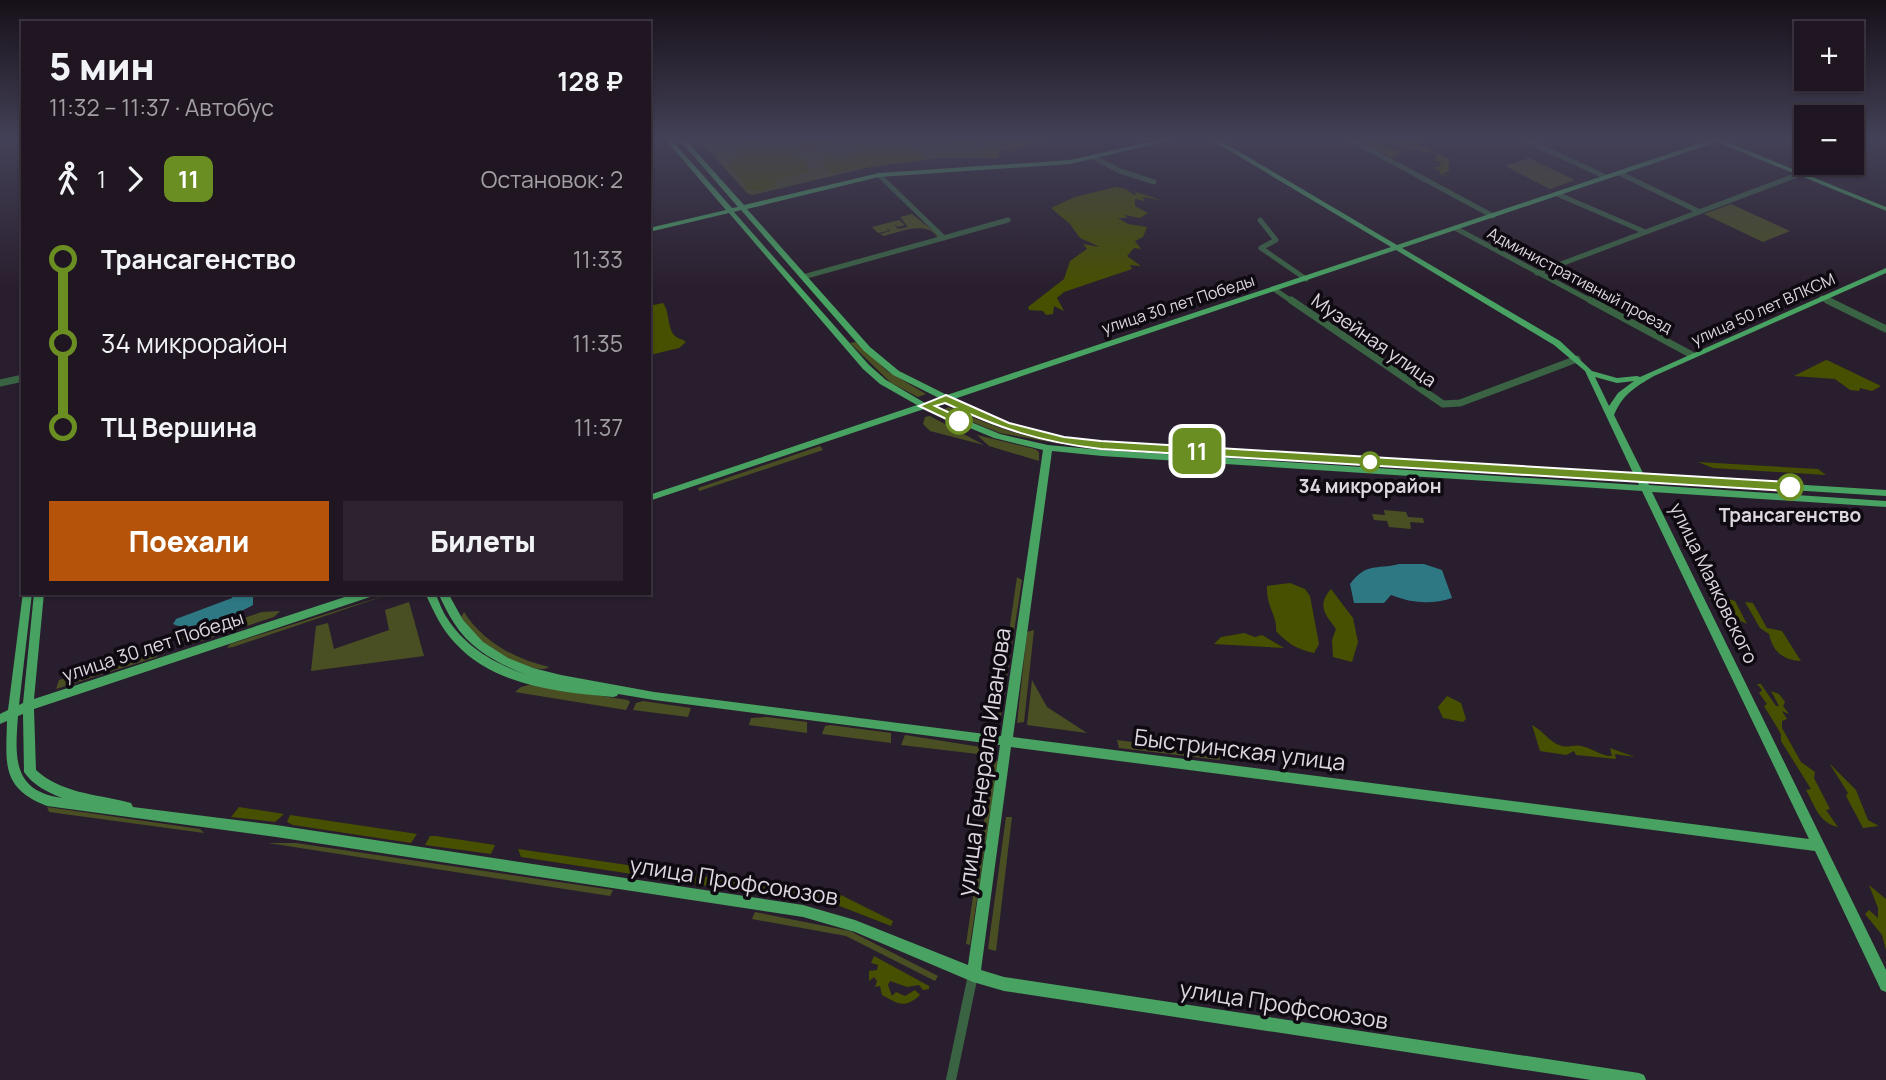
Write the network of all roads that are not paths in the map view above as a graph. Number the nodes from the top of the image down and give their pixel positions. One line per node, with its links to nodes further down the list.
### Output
1 (711, 188): 15 (main road)
2 (725, 188): 14 (main road)
3 (813, 188): 14 (main road)
4 (819, 188): 14 (main road)
5 (893, 188): 24 (street)
6 (1298, 188): 25 (main road, улица Маяковского)
7 (1303, 188): 25 (main road, улица Маяковского)
8 (1442, 188): 18 (street)
9 (1573, 188): 13 (main road)
10 (1651, 188): 17 (street)
11 (1760, 188): 17 (street)
12 (1835, 188): 16 (main road)
13 (1557, 194): 18 (main road); 23 (street)
14 (741, 206): 15 (main road); 28 (main road)
15 (729, 209): 21 (main road); 42 (main road)
16 (1886, 209)
17 (1698, 211): 23 (street)
18 (1493, 216): 22 (main road)
19 (1009, 220): 24 (street)
20 (1260, 220): 29 (street)
21 (651, 228)
22 (1455, 228): 25 (main road); 27 (street, Административный проезд)
23 (1643, 232): 27 (street)
24 (944, 238): 28 (street)
25 (1399, 247): 29 (main road, улица 30 лет Победы); 34 (main road, улица Маяковского)
26 (1886, 270): 31 (main road, улица 50 лет ВЛКСМ)
27 (1537, 273): 33 (street, Административный проезд)
28 (803, 277): 41 (main road)
29 (1306, 279): 30 (main road, улица 30 лет Победы)
30 (1274, 289): 34 (street, Музейная улица); 41 (main road, улица 30 лет Победы)
31 (1822, 298): 32 (street); 33 (main road, улица 50 лет ВЛКСМ)
32 (1886, 329)
33 (1692, 355): 36 (main road, улица 50 лет ВЛКСМ)
34 (1577, 359): 35 (main road, улица Маяковского)
35 (1588, 370): 36 (main road, улица 50 лет ВЛКСМ); 39 (main road, улица Маяковского)
36 (1651, 374): 40 (main road, улица 50 лет ВЛКСМ)
37 (21, 381): 38 (street)
38 (0, 386)
39 (1600, 391): 40 (main road); 43 (main road, улица Маяковского)
40 (1622, 394): 43 (main road, улица 50 лет ВЛКСМ)
41 (946, 399): 42 (main road, улица 30 лет Победы); 45 (main road)
42 (925, 406): 44 (main road); 48 (main road, улица 30 лет Победы)
43 (1611, 414): 46 (main road, улица Маяковского)
44 (1048, 447): 45 (main road); 58 (main road, улица Генерала Иванова)
45 (1263, 459): 46 (main road)
46 (1645, 483): 47 (main road); 49 (main road); 60 (main road, улица Маяковского)
47 (1886, 493)
48 (651, 497)
49 (1886, 504)
50 (27, 595): 57 (main road, улица Профсоюзов)
51 (39, 595): 56 (main road, улица Профсоюзов)
52 (363, 595): 56 (main road, улица 30 лет Победы)
53 (431, 595): 55 (main road, Быстринская улица)
54 (444, 595): 55 (main road, Быстринская улица)
55 (654, 696): 58 (main road, Быстринская улица)
56 (29, 706): 57 (main road, улица 30 лет Победы); 59 (main road, улица Профсоюзов)
57 (7, 714): 59 (main road, улица Профсоюзов)
58 (1008, 740): 60 (main road, Быстринская улица); 61 (main road, улица Генерала Иванова)
59 (144, 812): 61 (main road, улица Профсоюзов)
60 (1820, 846): 62 (main road, улица Маяковского)
61 (973, 975): 63 (street, улица Генерала Иванова); 64 (main road, улица Профсоюзов)
62 (1886, 985)
63 (951, 1080)
64 (1639, 1080)

